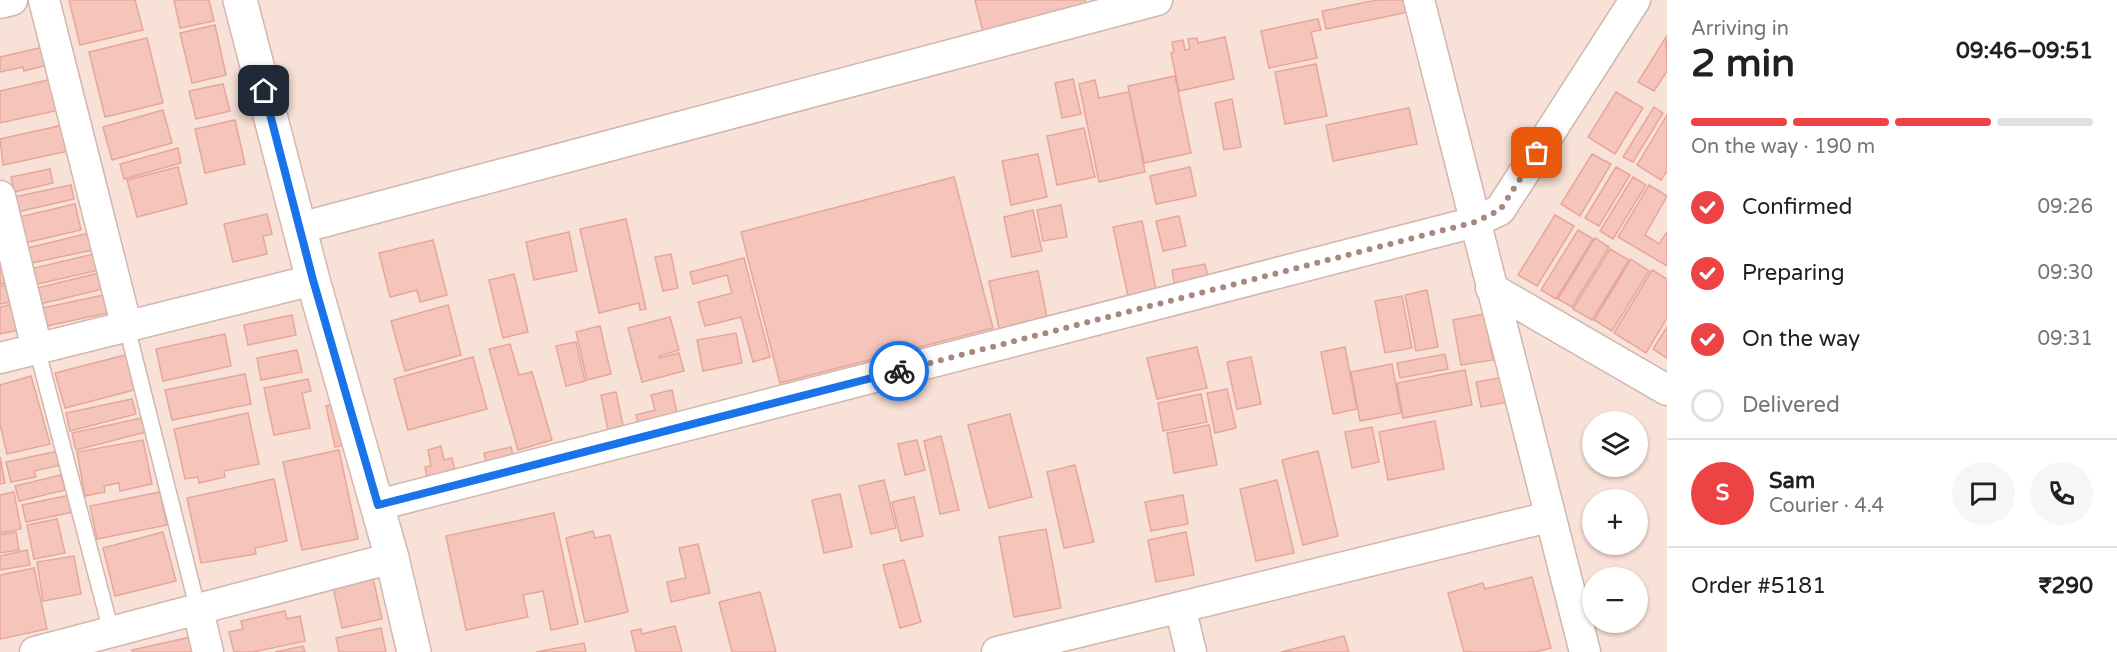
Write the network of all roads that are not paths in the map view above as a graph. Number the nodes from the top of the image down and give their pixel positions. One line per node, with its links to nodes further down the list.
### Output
1 (12, 0): 7 (street)
2 (44, 0): 13 (street)
3 (240, 0): 10 (main road)
4 (1157, 0): 10 (street)
5 (1419, 0): 9 (street)
6 (1635, 0): 9 (street)
7 (0, 3)
8 (0, 196): 14 (street)
9 (1487, 216): 12 (street); 17 (street)
10 (300, 228): 11 (main road)
11 (313, 280): 13 (street); 17 (main road)
12 (1491, 288): 16 (street); 18 (street)
13 (127, 328): 14 (street); 21 (lane)
14 (37, 349): 15 (street); 22 (lane)
15 (0, 358)
16 (1667, 390)
17 (378, 505): 19 (main road)
18 (1549, 517): 20 (street); 28 (street)
19 (392, 558): 21 (street); 25 (main road)
20 (1180, 607): 26 (street); 27 (street)
21 (198, 610): 22 (street); 24 (street)
22 (113, 642): 23 (street)
23 (35, 652)
24 (208, 652)
25 (414, 652)
26 (997, 652)
27 (1191, 652)
28 (1585, 652)

